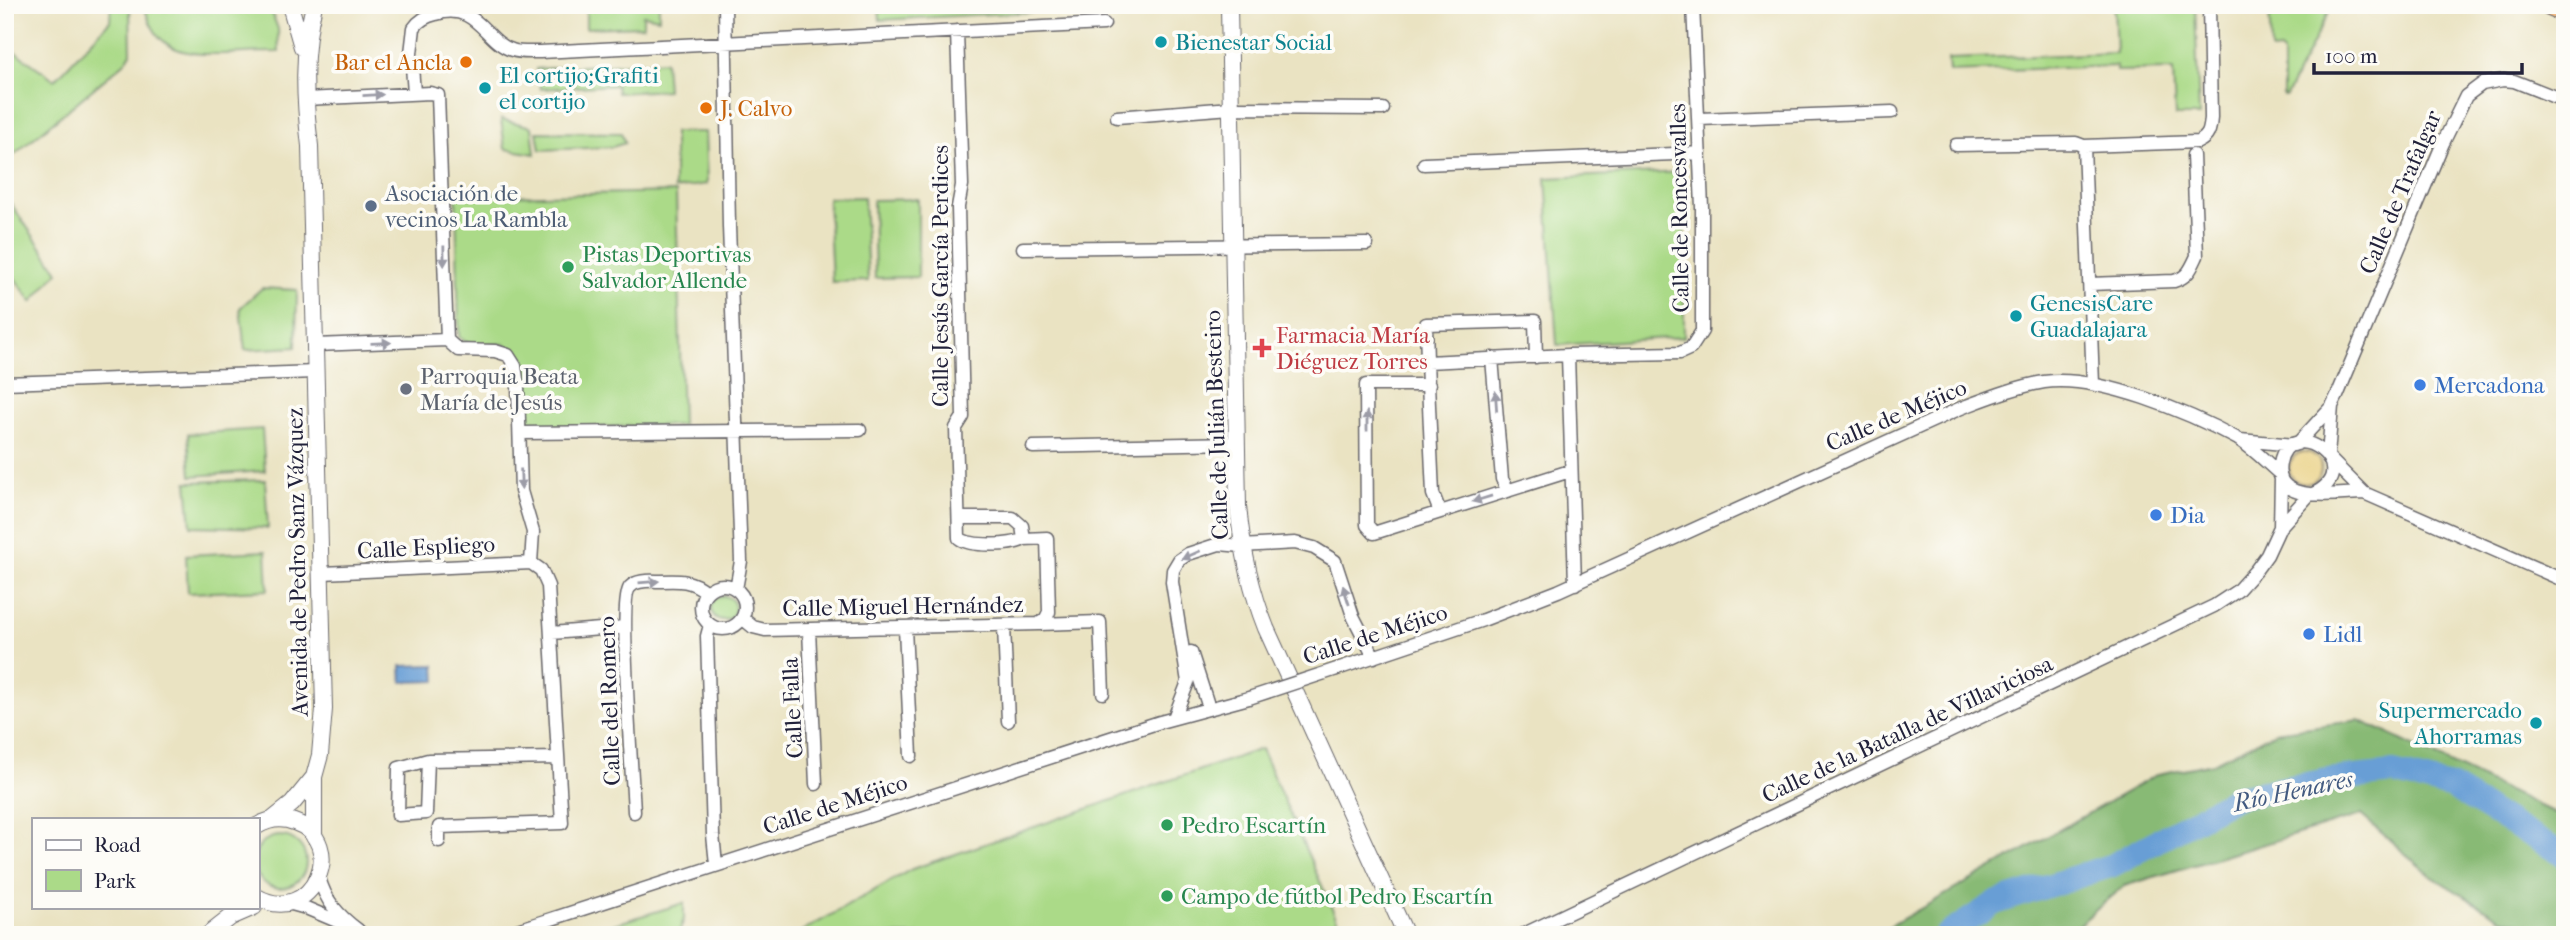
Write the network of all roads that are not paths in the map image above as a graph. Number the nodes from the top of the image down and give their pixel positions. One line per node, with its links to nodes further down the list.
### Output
1 (290, 5): 12 (street, Avenida de Pedro Sanz Vázquez)
2 (314, 5): 12 (street, Avenida de Pedro Sanz Vázquez)
3 (726, 5): 11 (street)
4 (1229, 5): 16 (street, Calle de Julián Besteiro)
5 (1693, 5): 20 (street, Calle de Roncesvalles)
6 (2209, 5): 22 (street)
7 (2551, 5): 8 (highway)
8 (2565, 11)
9 (1104, 24): 10 (street)
10 (957, 31): 11 (street); 55 (street, Calle Jesús García Perdices)
11 (726, 43): 13 (street); 41 (street)
12 (304, 59): 14 (street, Avenida de Pedro Sanz Vázquez)
13 (414, 93): 14 (street, one-way to 13); 30 (street, one-way to 30)
14 (305, 99): 31 (street, Avenida de Pedro Sanz Vázquez)
15 (2565, 101): 40 (street, Calle de Trafalgar)
16 (1231, 108): 17 (street); 19 (street); 27 (street, Calle de Julián Besteiro)
17 (1383, 109)
18 (1892, 113): 20 (street)
19 (1117, 117)
20 (1699, 119): 23 (street, Calle de Roncesvalles)
21 (1956, 145): 22 (street)
22 (2084, 146): 29 (street)
23 (1700, 153): 25 (street); 32 (street, Calle de Roncesvalles)
24 (2193, 155): 29 (street)
25 (1424, 164)
26 (1367, 244): 27 (street)
27 (1233, 245): 28 (street); 45 (street, Calle de Julián Besteiro)
28 (1023, 248)
29 (2089, 284): 38 (street)
30 (447, 340): 31 (street, one-way to 30); 43 (street)
31 (315, 345): 36 (street, Avenida de Pedro Sanz Vázquez)
32 (1568, 355): 33 (street); 49 (street)
33 (1536, 357): 34 (street); 35 (street)
34 (1492, 358): 35 (street); 51 (street, one-way to 34)
35 (1427, 362): 39 (street)
36 (315, 372): 37 (street); 60 (street, Avenida de Pedro Sanz Vázquez)
37 (5, 383)
38 (2093, 384): 44 (street, Calle de Méjico); 62 (street, Calle de Méjico)
39 (1429, 385): 54 (street); 54 (street, one-way to 39)
40 (2332, 406): 46 (street, Calle de Trafalgar); 48 (street, Calle de Trafalgar)
41 (735, 430): 42 (street); 43 (street); 63 (street)
42 (860, 430)
43 (520, 433): 59 (street, one-way to 59)
44 (2240, 440): 46 (street, Calle de Méjico); 50 (street, Calle de Méjico)
45 (1237, 443): 47 (street); 58 (street, Calle de Julián Besteiro)
46 (2295, 445): 48 (street); 50 (street)
47 (1033, 447)
48 (2329, 457): 52 (street); 53 (street)
49 (1570, 471): 51 (street); 62 (street)
50 (2280, 476): 53 (street); 56 (street, Calle de la Batalla de Villaviciosa)
51 (1508, 491): 54 (street, one-way to 54)
52 (2364, 493): 53 (street); 61 (street)
53 (2311, 494): 56 (street, Calle de la Batalla de Villaviciosa)
54 (1440, 512)
55 (960, 518): 57 (street); 57 (street, Calle Jesús García Perdices)
56 (2280, 527): 98 (street, Calle de la Batalla de Villaviciosa)
57 (1024, 538): 67 (street, Calle Miguel Hernández)
58 (1242, 546): 65 (street, one-way to 65); 74 (street, one-way to 58); 97 (street, Calle de Julián Besteiro)
59 (531, 562): 60 (street, Calle Espliego); 73 (street)
60 (323, 573): 82 (street, Avenida de Pedro Sanz Vázquez)
61 (2565, 581)
62 (1575, 584): 74 (street, Calle de Méjico)
63 (736, 589): 64 (street); 66 (street)
64 (706, 592): 68 (street); 70 (street, Calle del Romero, one-way to 64)
65 (1174, 598): 76 (street); 77 (street)
66 (742, 618): 68 (street); 72 (street, Calle Miguel Hernández)
67 (1038, 624): 69 (street, Calle Miguel Hernández); 75 (street)
68 (710, 625): 88 (street)
69 (1004, 626): 71 (street, Calle Miguel Hernández); 78 (street)
70 (625, 627): 73 (street); 84 (street, Calle del Romero)
71 (905, 628): 72 (street, Calle Miguel Hernández); 79 (street)
72 (809, 630): 83 (street, Calle Falla)
73 (552, 633): 80 (street)
74 (1374, 657): 76 (street, Calle de Méjico, bridge)
75 (1103, 693)
76 (1209, 708): 77 (street, Calle de Méjico)
77 (1174, 718): 88 (street, Calle de Méjico)
78 (1008, 721)
79 (911, 756)
80 (558, 758): 81 (street); 87 (street)
81 (428, 760): 81 (street)
82 (314, 777): 85 (street, Avenida de Pedro Sanz Vázquez); 86 (street, Avenida de Pedro Sanz Vázquez)
83 (816, 784)
84 (635, 812)
85 (264, 823): 86 (street)
86 (314, 837): 89 (street, Avenida de Pedro Sanz Vázquez)
87 (439, 841)
88 (716, 864): 96 (street, Calle de Méjico)
89 (319, 877): 91 (street); 95 (street)
90 (259, 903): 91 (street)
91 (288, 903): 95 (street)
92 (227, 908): 94 (street)
93 (251, 908): 94 (street)
94 (213, 931)
95 (363, 932)
96 (502, 935)
97 (1406, 935)
98 (1522, 935)

